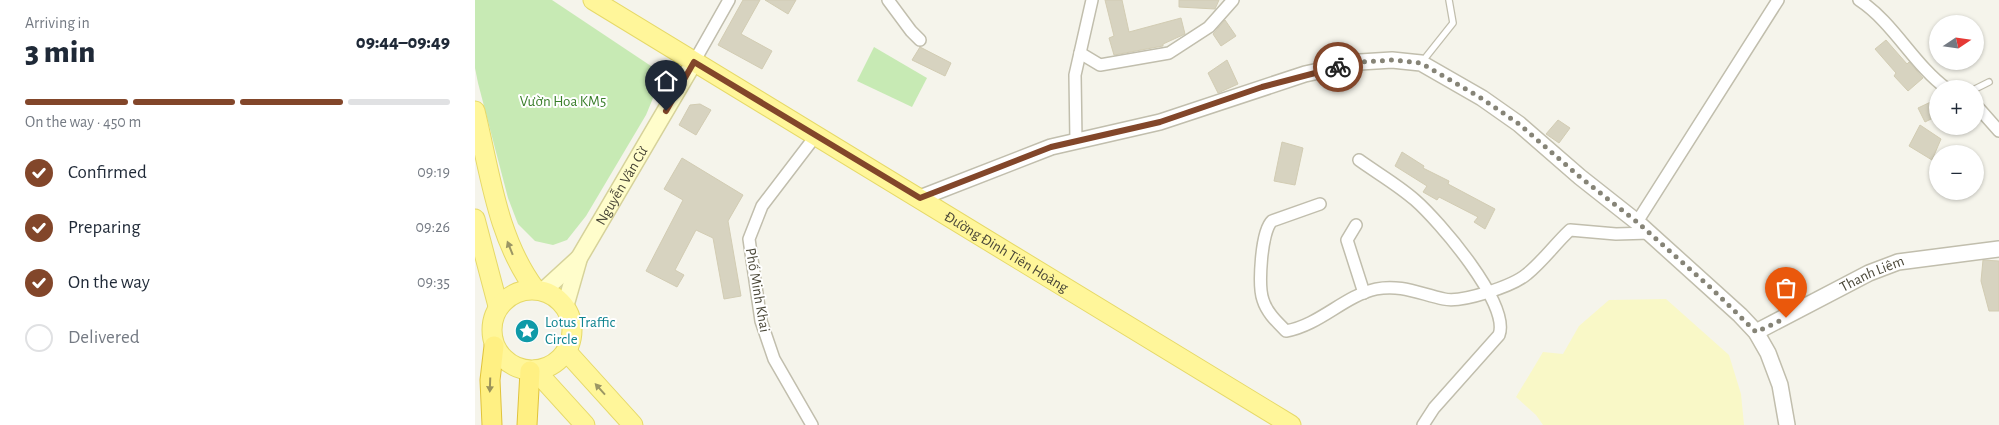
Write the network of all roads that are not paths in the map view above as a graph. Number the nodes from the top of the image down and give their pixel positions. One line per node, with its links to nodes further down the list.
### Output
1 (593, 0): 12 (main road, Đường Đinh Tiên Hoàng)
2 (729, 0): 12 (street)
3 (888, 0): 10 (street)
4 (1092, 0): 11 (street)
5 (1233, 0): 11 (street)
6 (1449, 0): 13 (lane)
7 (1778, 0): 26 (street)
8 (1859, 0): 9 (street)
9 (1875, 4): 14 (street)
10 (920, 40)
11 (1080, 53): 21 (street)
12 (694, 62): 20 (main road, Đường Đinh Tiên Hoàng); 30 (main road, Nguyễn Văn Cừ)
13 (1421, 63): 21 (street); 26 (street)
14 (1939, 80)
15 (1989, 82): 16 (lane)
16 (1984, 84)
17 (475, 111): 31 (main road, one-way to 17)
18 (1984, 114): 19 (street)
19 (1999, 131)
20 (817, 134): 23 (main road, Đường Đinh Tiên Hoàng); 44 (street, Phố Minh Khai)
21 (1076, 141): 23 (street)
22 (1359, 160): 32 (street)
23 (920, 198): 45 (main road, Đường Đinh Tiên Hoàng)
24 (1321, 204): 33 (street)
25 (475, 219): 34 (main road)
26 (1637, 222): 28 (street)
27 (1356, 225): 33 (street)
28 (1650, 233): 32 (street); 36 (street)
29 (1999, 249): 36 (street, Thanh Liêm)
30 (579, 258): 31 (main road, Nguyễn Văn Cừ); 35 (main road, Nguyễn Văn Cừ)
31 (539, 290): 34 (main road); 35 (main road)
32 (1489, 291): 33 (street); 46 (street)
33 (1364, 293)
34 (498, 306): 37 (main road)
35 (565, 306): 38 (main road)
36 (1756, 332): 47 (street)
37 (494, 346): 39 (main road); 40 (highway, one-way to 40)
38 (566, 351): 39 (main road); 43 (main road, one-way to 38)
39 (533, 370): 41 (highway); 42 (main road)
40 (492, 425)
41 (527, 425)
42 (585, 425)
43 (633, 425)
44 (812, 425)
45 (1291, 425)
46 (1423, 425)
47 (1787, 425)

